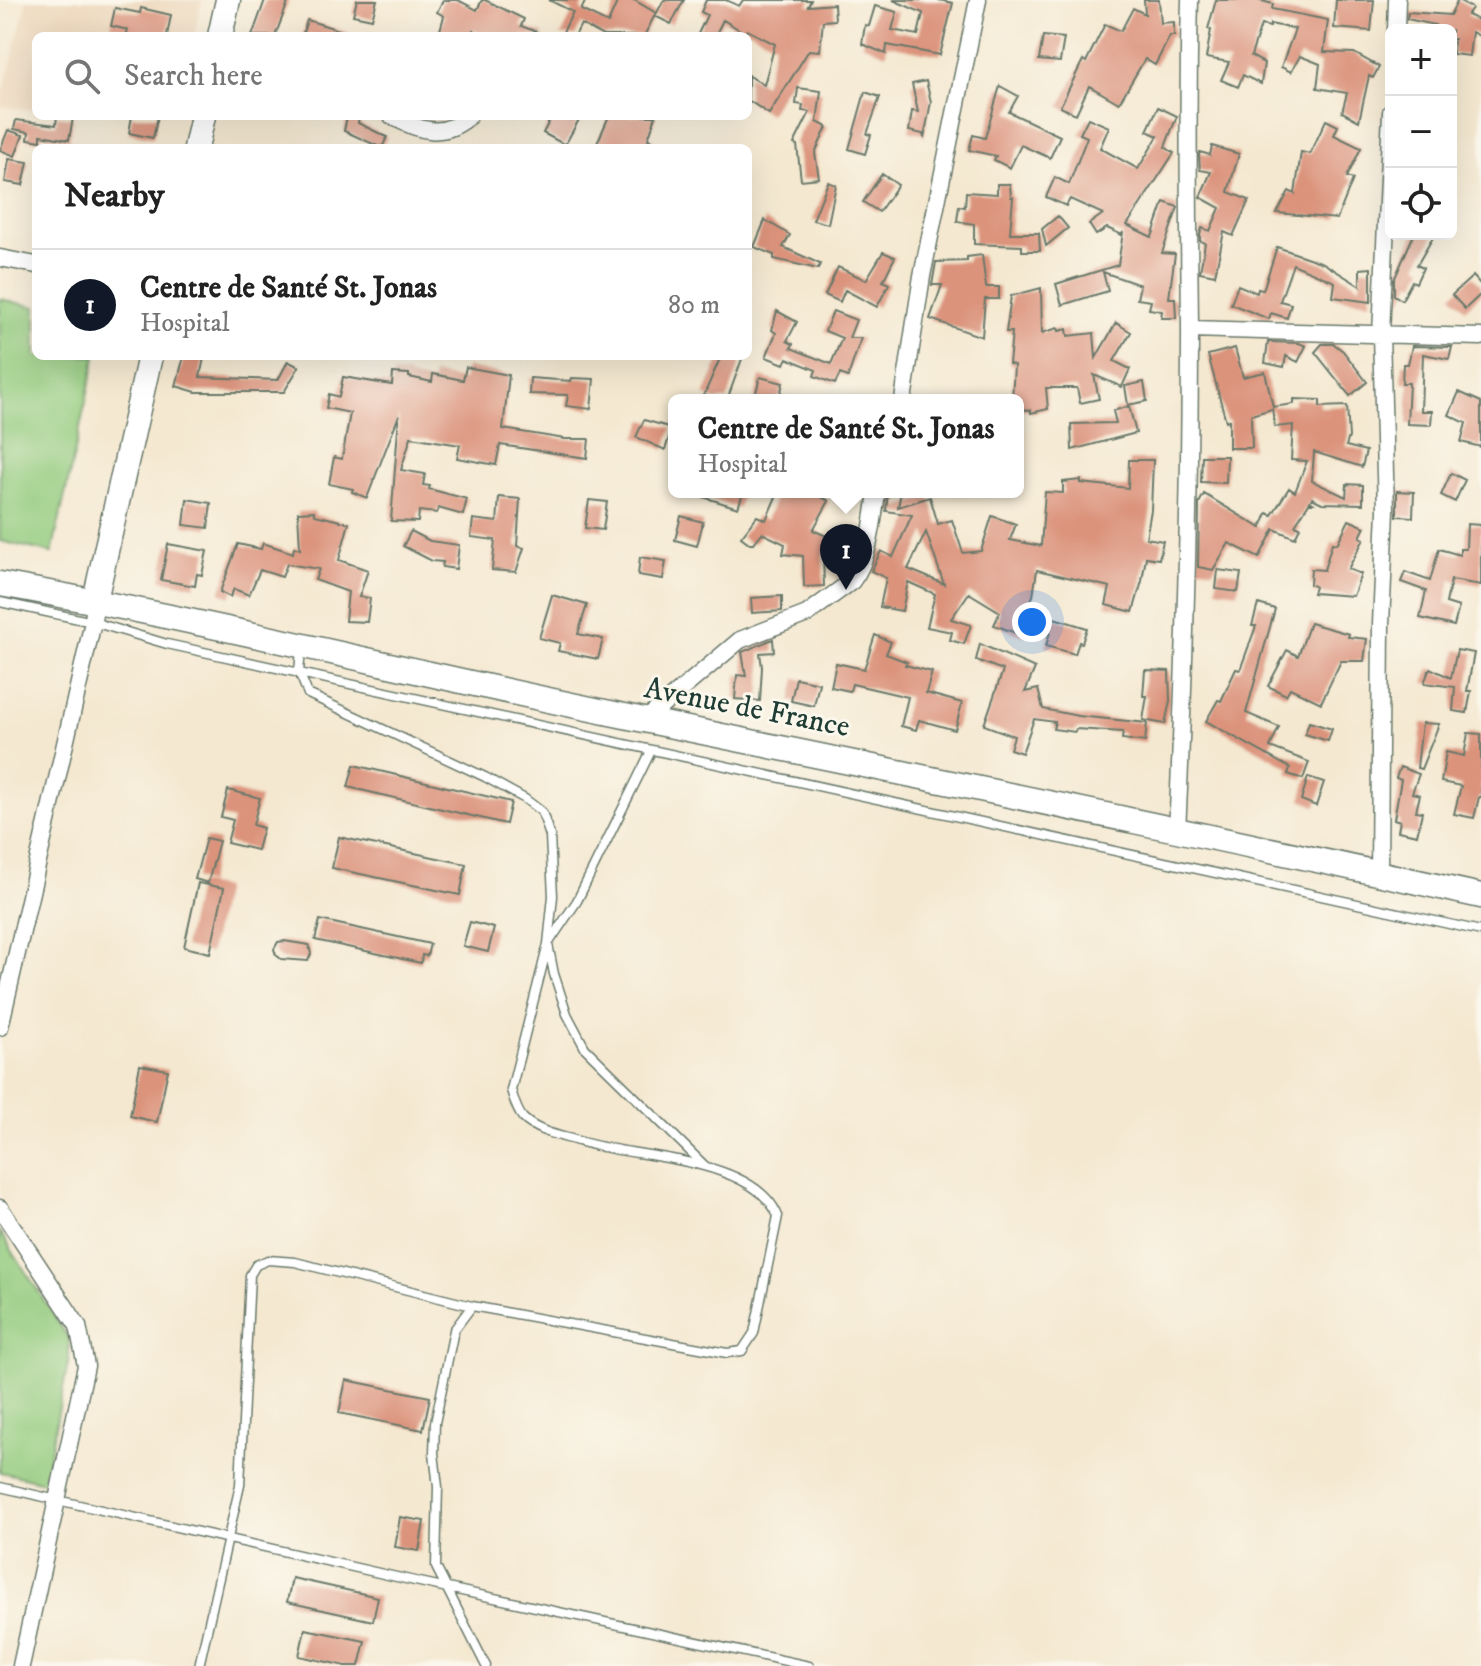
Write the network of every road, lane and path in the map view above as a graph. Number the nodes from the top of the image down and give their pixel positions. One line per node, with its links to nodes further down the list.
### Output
1 (228, 0): 6 (main road)
2 (978, 0): 18 (street)
3 (1190, 0): 14 (street)
4 (1397, 0): 5 (street)
5 (1396, 24)
6 (221, 32)
7 (202, 120): 10 (main road)
8 (401, 120): 9 (street)
9 (463, 120)
10 (197, 144)
11 (1388, 168): 15 (street)
12 (0, 258): 13 (street)
13 (32, 264)
14 (1190, 329): 15 (street); 27 (street)
15 (1381, 334): 16 (street); 28 (street)
16 (1481, 337)
17 (149, 360): 22 (main road)
18 (904, 394)
19 (876, 498): 25 (street)
20 (0, 584): 22 (main road, Avenue de France)
21 (0, 602): 22 (lane)
22 (94, 611): 23 (main road, Avenue de France); 24 (lane); 32 (street)
23 (301, 646): 24 (lane); 25 (main road, Avenue de France)
24 (299, 672): 26 (lane); 31 (lane)
25 (645, 720): 27 (main road, Avenue de France)
26 (651, 751): 30 (lane); 31 (lane)
27 (1177, 832): 28 (main road, Avenue de France)
28 (1379, 873): 29 (main road, Avenue de France)
29 (1481, 896)
30 (1481, 931)
31 (548, 944): 33 (lane); 33 (lane)
32 (0, 1027)
33 (705, 1166): 35 (lane)
34 (0, 1208): 37 (street)
35 (472, 1306): 38 (lane); 39 (lane)
36 (0, 1487): 37 (lane)
37 (57, 1499): 38 (lane); 40 (street)
38 (227, 1538): 39 (lane); 41 (lane)
39 (444, 1587): 42 (lane); 43 (lane)
40 (21, 1666)
41 (199, 1666)
42 (486, 1666)
43 (809, 1666)

